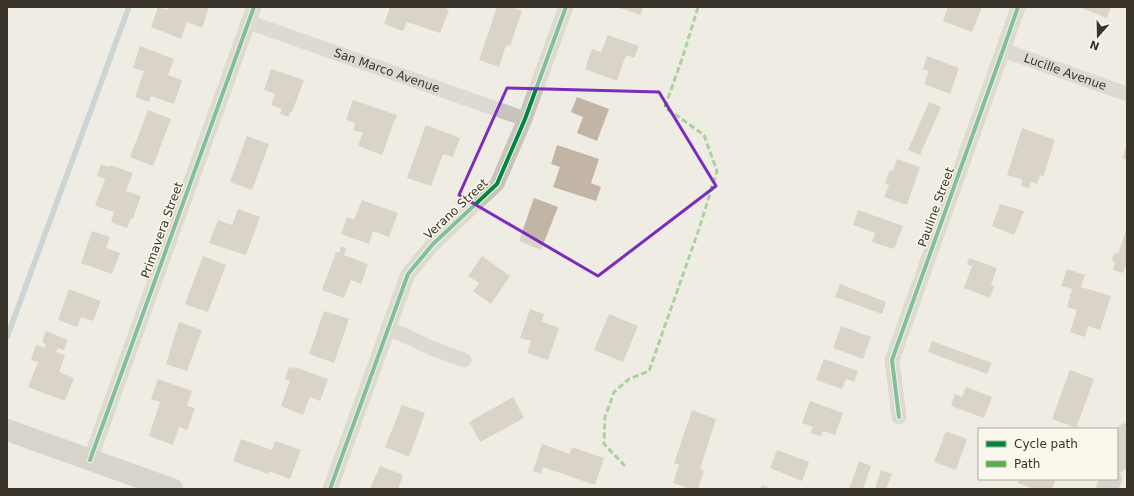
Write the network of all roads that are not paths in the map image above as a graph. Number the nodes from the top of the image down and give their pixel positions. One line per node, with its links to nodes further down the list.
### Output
1 (254, 7): 4 (street, Primavera Street)
2 (566, 7): 7 (street, Verano Street)
3 (1018, 7): 5 (street, Pauline Street)
4 (248, 22): 7 (street, San Marco Avenue); 14 (street, Primavera Street)
5 (1003, 50): 6 (street, Lucille Avenue); 10 (street, Pauline Street)
6 (1127, 94)
7 (525, 119): 8 (street, Verano Street)
8 (388, 328): 9 (street); 16 (street, Verano Street)
9 (464, 360)
10 (900, 417)
11 (7, 430): 14 (street)
12 (1127, 434): 13 (street)
13 (1118, 459)
14 (90, 460): 15 (street)
15 (172, 489)
16 (330, 489)

